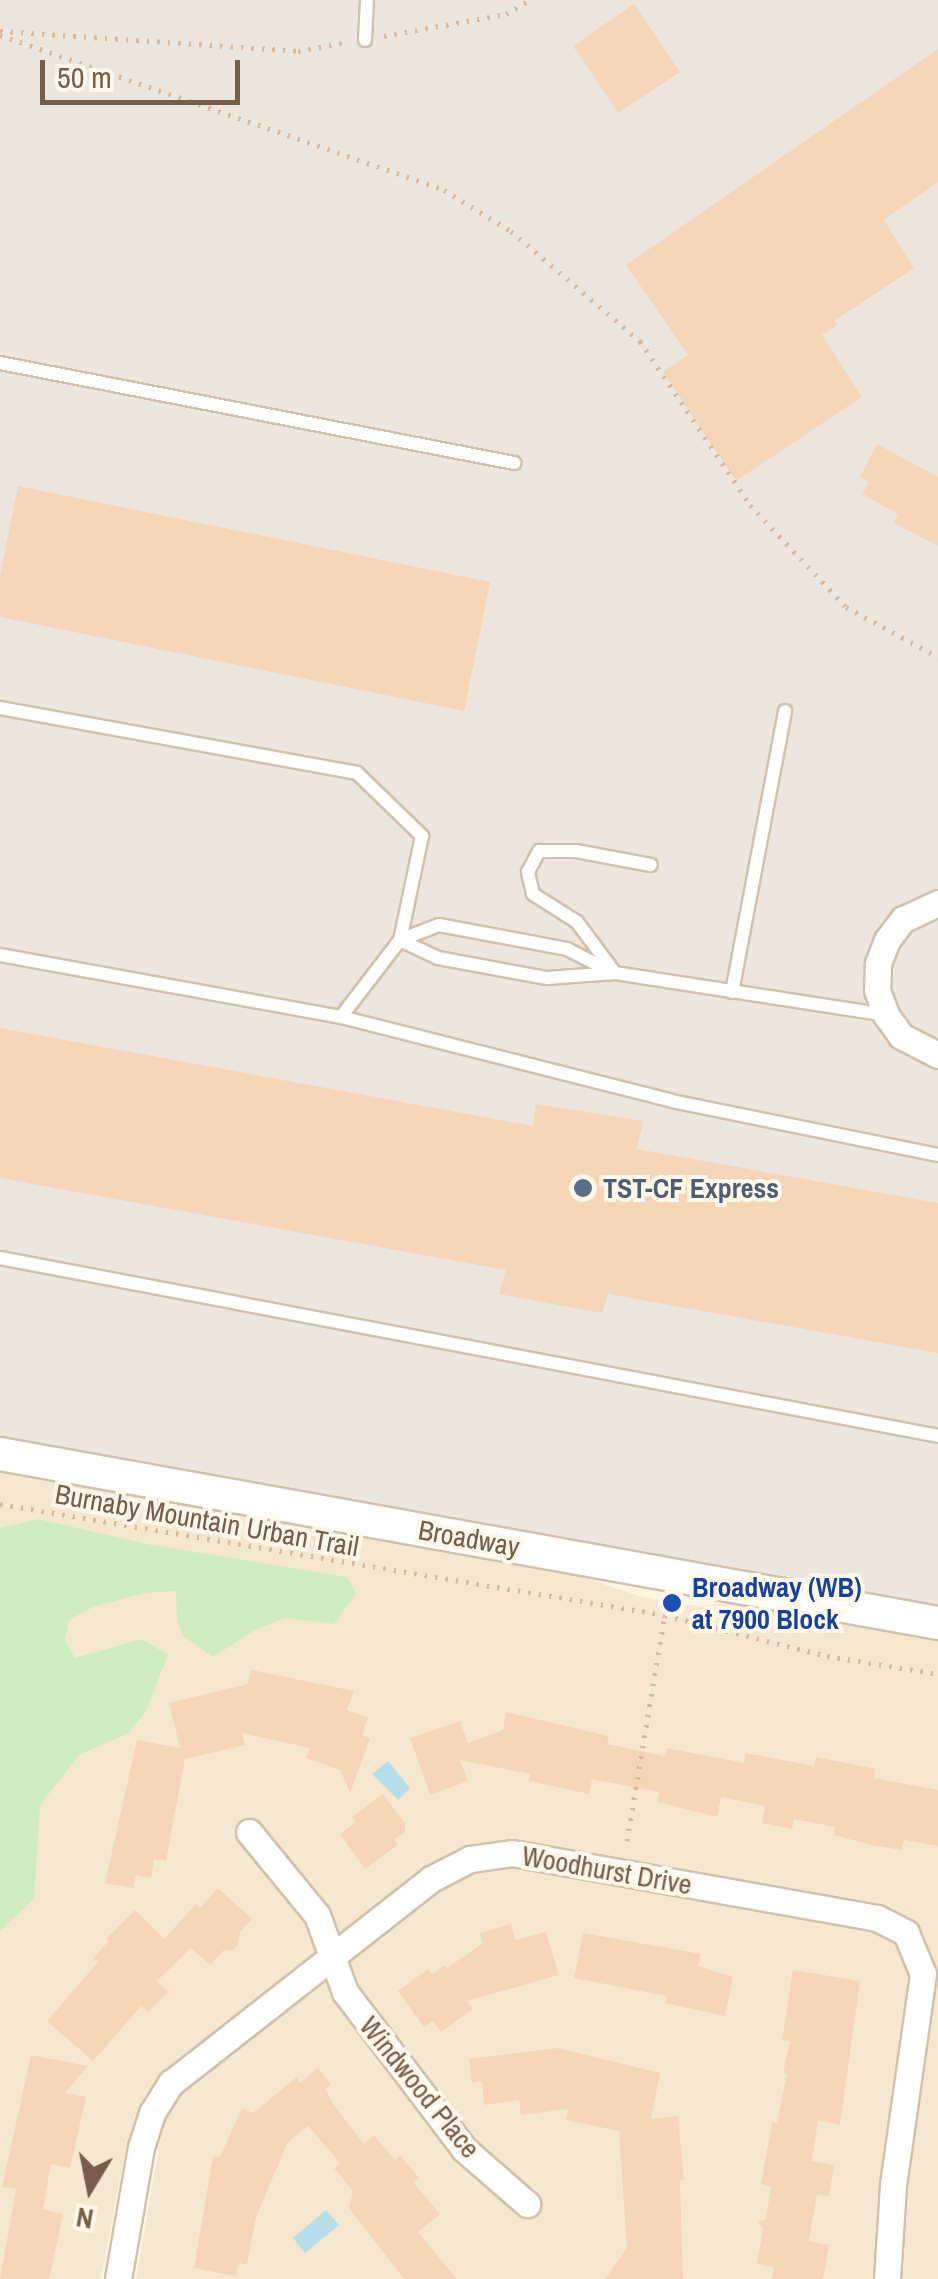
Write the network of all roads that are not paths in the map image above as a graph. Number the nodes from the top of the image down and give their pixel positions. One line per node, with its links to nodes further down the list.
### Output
1 (367, 0): 2 (lane)
2 (365, 40)
3 (0, 363): 4 (lane)
4 (514, 463)
5 (0, 708): 9 (lane)
6 (785, 711): 12 (lane)
7 (651, 865): 11 (lane)
8 (938, 903): 13 (street)
9 (400, 940): 11 (lane); 11 (lane); 14 (lane)
10 (0, 956): 14 (lane)
11 (615, 973): 12 (lane)
12 (732, 992): 13 (lane)
13 (886, 1015): 15 (street)
14 (341, 1017): 16 (lane)
15 (938, 1055)
16 (938, 1155)
17 (0, 1258): 18 (lane)
18 (938, 1436)
19 (0, 1454): 20 (street, Broadway)
20 (938, 1622)
21 (250, 1832): 22 (street, Windwood Place)
22 (329, 1956): 23 (street, Windwood Place); 24 (street, Woodhurst Drive); 25 (street, Woodhurst Drive)
23 (527, 2204)
24 (118, 2279)
25 (887, 2279)

